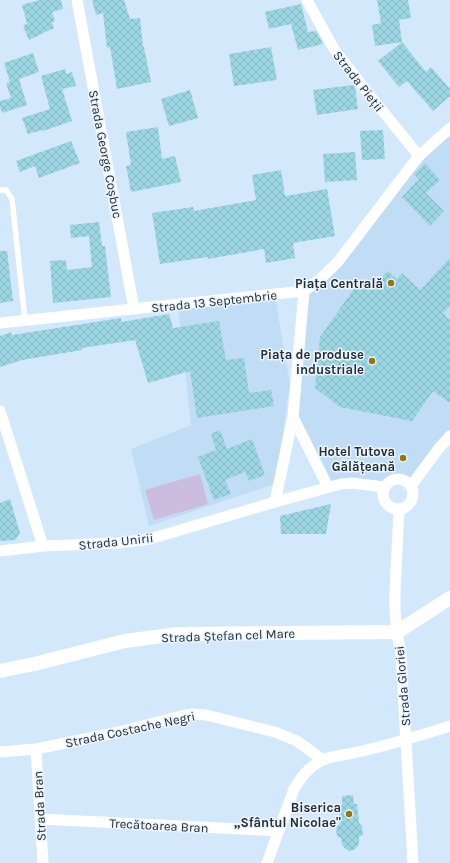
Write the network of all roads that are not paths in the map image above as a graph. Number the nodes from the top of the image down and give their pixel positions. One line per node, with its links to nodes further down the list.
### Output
1 (77, 0): 7 (street, Strada George Coșbuc)
2 (307, 0): 4 (street, Strada Pieții)
3 (450, 128): 4 (street)
4 (419, 156): 6 (street)
5 (0, 190): 8 (lane)
6 (304, 291): 7 (street, Strada 13 Septembrie); 11 (street)
7 (134, 309): 8 (street, Strada 13 Septembrie)
8 (25, 320): 9 (street, Strada 13 Septembrie)
9 (0, 322)
10 (0, 411): 18 (street)
11 (293, 417): 14 (street); 16 (street)
12 (450, 436): 13 (street)
13 (411, 486): 15 (street); 17 (street)
14 (328, 487): 15 (street, Strada Unirii); 16 (street, Strada Unirii)
15 (384, 487): 17 (street)
16 (275, 502): 18 (street, Strada Unirii)
17 (399, 510): 21 (street, Strada Gloriei)
18 (43, 546): 19 (street, Strada Unirii)
19 (0, 552)
20 (450, 598): 21 (street)
21 (397, 632): 22 (street, Strada Ștefan cel Mare); 24 (street, Strada Gloriei)
22 (0, 671)
23 (450, 726): 24 (street)
24 (406, 740): 27 (street); 32 (street, Strada Gloriei)
25 (36, 749): 26 (street, Strada Costache Negri); 27 (street, Strada Costache Negri); 28 (street, Strada Bran)
26 (0, 752)
27 (323, 760): 29 (street)
28 (40, 819): 29 (street, Trecătoarea Bran); 30 (street, Strada Bran)
29 (279, 831): 31 (street)
30 (43, 863)
31 (267, 863)
32 (413, 863)

